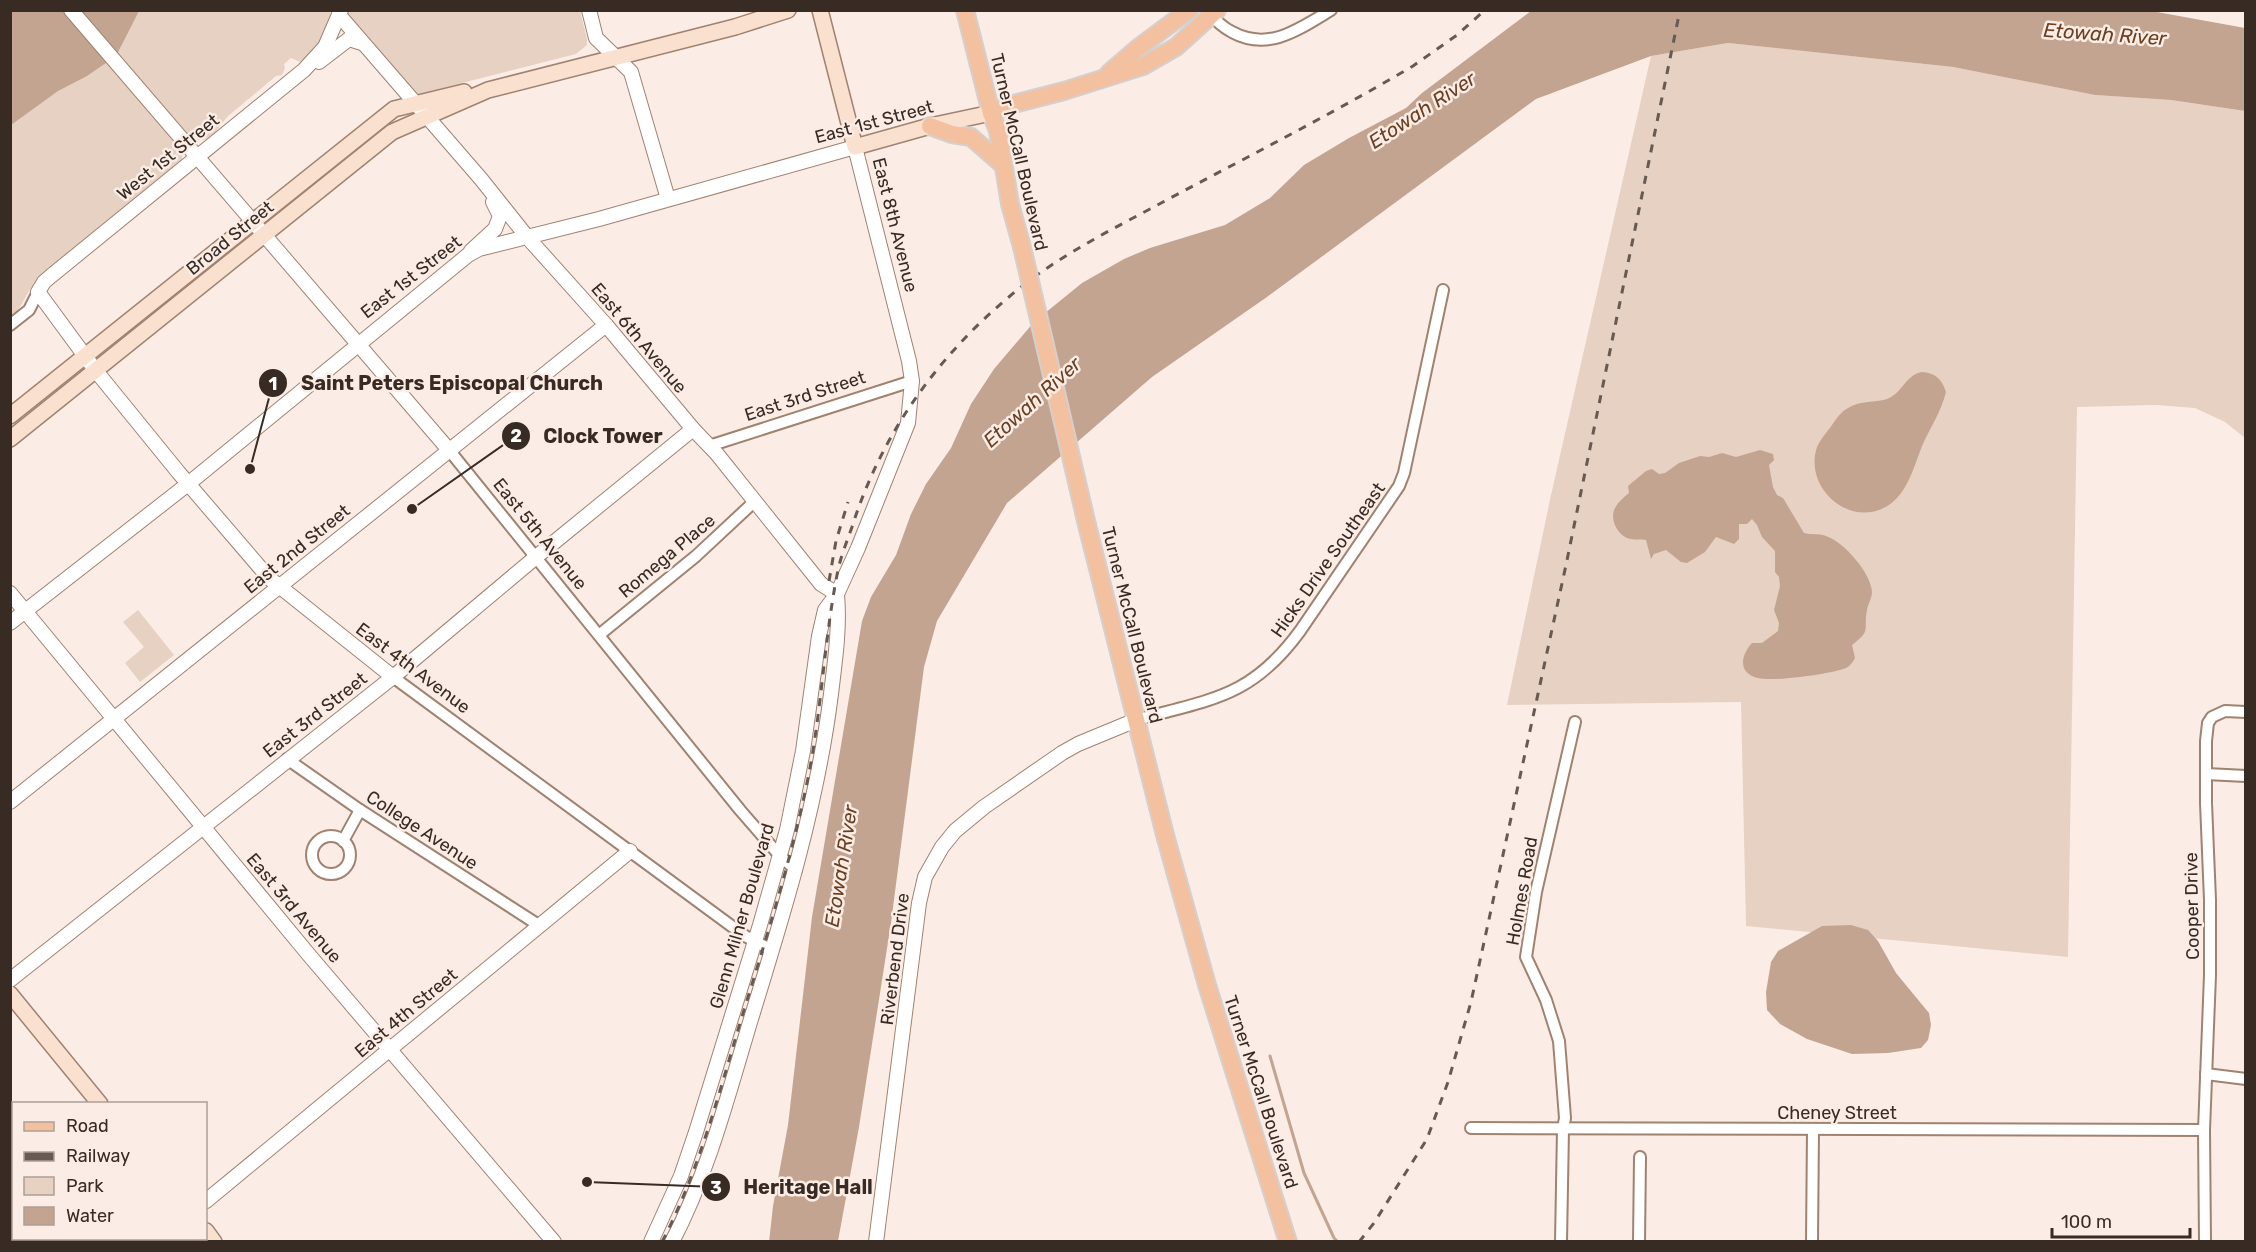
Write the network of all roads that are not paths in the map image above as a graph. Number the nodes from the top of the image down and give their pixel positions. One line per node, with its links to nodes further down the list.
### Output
1 (71, 10): 20 (street, East 5th Avenue)
2 (589, 10): 11 (street)
3 (789, 10): 11 (main road, Broad Street)
4 (820, 10): 19 (main road, East 8th Avenue)
5 (965, 10): 16 (main road, Turner McCall Boulevard)
6 (1189, 10): 13 (main road)
7 (1331, 10): 9 (street)
8 (339, 12): 10 (street, East 6th Avenue); 12 (street, West 1st Street)
9 (1212, 13): 13 (main road)
10 (362, 43): 12 (street); 15 (street, East 6th Avenue)
11 (616, 56): 14 (main road, Broad Street); 23 (street)
12 (304, 70): 20 (street, West 1st Street)
13 (1106, 76): 16 (main road)
14 (488, 90): 15 (main road, Broad Street); 17 (main road, Broad Street)
15 (414, 104): 17 (street, East 6th Avenue); 24 (main road, Broad Street)
16 (991, 113): 18 (main road, East 1st Street); 21 (main road, Turner McCall Boulevard)
17 (425, 117): 22 (street, East 6th Avenue); 25 (main road, Broad Street)
18 (930, 126): 19 (main road, East 1st Street); 21 (main road)
19 (855, 147): 23 (street, East 1st Street); 35 (street, East 8th Avenue)
20 (197, 158): 24 (street, East 5th Avenue); 29 (street, West 1st Street)
21 (1003, 165): 53 (main road, Turner McCall Boulevard, bridge)
22 (481, 179): 26 (street, East 6th Avenue); 27 (street)
23 (668, 199): 26 (street, East 1st Street)
24 (253, 222): 25 (street, East 5th Avenue); 33 (main road, Broad Street)
25 (264, 235): 32 (street, East 5th Avenue); 34 (main road, Broad Street)
26 (528, 238): 27 (street, East 1st Street); 31 (street, East 6th Avenue)
27 (468, 255): 32 (street, East 1st Street)
28 (1443, 290): 53 (street, Hicks Drive Southeast)
29 (38, 292): 30 (street, West 1st Street); 33 (street, East 4th Avenue)
30 (10, 325)
31 (606, 325): 37 (street, East 6th Avenue); 40 (street, East 2nd Street)
32 (357, 344): 40 (street, East 5th Avenue); 41 (street, East 1st Street)
33 (86, 355): 34 (street, East 4th Avenue); 36 (main road, Broad Street)
34 (96, 371): 38 (main road, Broad Street); 41 (street, East 4th Avenue)
35 (912, 381): 39 (street, East 3rd Street); 46 (street, Glenn Milner Boulevard)
36 (10, 416)
37 (693, 429): 39 (street, East 6th Avenue); 43 (street, East 3rd Street)
38 (10, 440)
39 (709, 446): 42 (street, East 6th Avenue)
40 (449, 450): 43 (street, East 5th Avenue); 44 (street, East 2nd Street)
41 (188, 484): 44 (street, East 4th Avenue); 47 (street, East 1st Street)
42 (755, 501): 46 (street, East 6th Avenue); 49 (street, Romega Place)
43 (536, 557): 49 (street, East 5th Avenue); 50 (street, East 3rd Street)
44 (278, 587): 50 (street, East 4th Avenue); 52 (street, East 2nd Street)
45 (10, 593): 47 (street, East 3rd Avenue)
46 (837, 594): 63 (street, Glenn Milner Boulevard); 64 (street, Glenn Milner Boulevard)
47 (26, 611): 48 (street, East 1st Street); 52 (street, East 3rd Avenue)
48 (10, 623)
49 (599, 635): 63 (street, East 5th Avenue)
50 (393, 677): 55 (street, East 3rd Street); 62 (street, East 4th Avenue)
51 (2246, 712): 56 (street, Cooper Drive)
52 (115, 719): 58 (street, East 2nd Street); 60 (street, East 3rd Avenue)
53 (1136, 720): 83 (street, Riverbend Drive); 84 (main road, Turner McCall Boulevard)
54 (1575, 722): 75 (street, Holmes Road)
55 (287, 759): 59 (street, College Avenue); 60 (street, East 3rd Street)
56 (2206, 774): 57 (street); 71 (street, Cooper Drive)
57 (2246, 776)
58 (10, 802)
59 (360, 810): 61 (street); 65 (street, College Avenue)
60 (203, 826): 68 (street, East 3rd Street); 70 (street, East 3rd Avenue)
61 (344, 841)
62 (630, 851): 65 (street, East 4th Street); 66 (street, East 4th Avenue)
63 (780, 856): 64 (street, East 5th Avenue); 66 (street, Glenn Milner Boulevard)
64 (796, 870): 67 (street, Glenn Milner Boulevard)
65 (540, 926): 70 (street, East 4th Street)
66 (755, 941): 67 (street, East 4th Avenue); 81 (street, Glenn Milner Boulevard)
67 (772, 950): 82 (street, Glenn Milner Boulevard)
68 (10, 980)
69 (10, 994): 73 (main road)
70 (390, 1050): 79 (street, East 4th Street); 80 (street, East 3rd Avenue)
71 (2206, 1074): 72 (street); 77 (street, Cooper Drive)
72 (2246, 1079)
73 (98, 1102)
74 (1471, 1128): 75 (street, Cheney Street)
75 (1563, 1129): 76 (street, Cheney Street); 85 (street, Holmes Road)
76 (1813, 1130): 77 (street, Cheney Street); 87 (street)
77 (2204, 1130): 88 (street, Cooper Drive)
78 (1640, 1157): 86 (street)
79 (207, 1200)
80 (554, 1242)
81 (651, 1242)
82 (672, 1242)
83 (876, 1242)
84 (1288, 1242)
85 (1561, 1242)
86 (1639, 1242)
87 (1812, 1242)
88 (2205, 1242)

